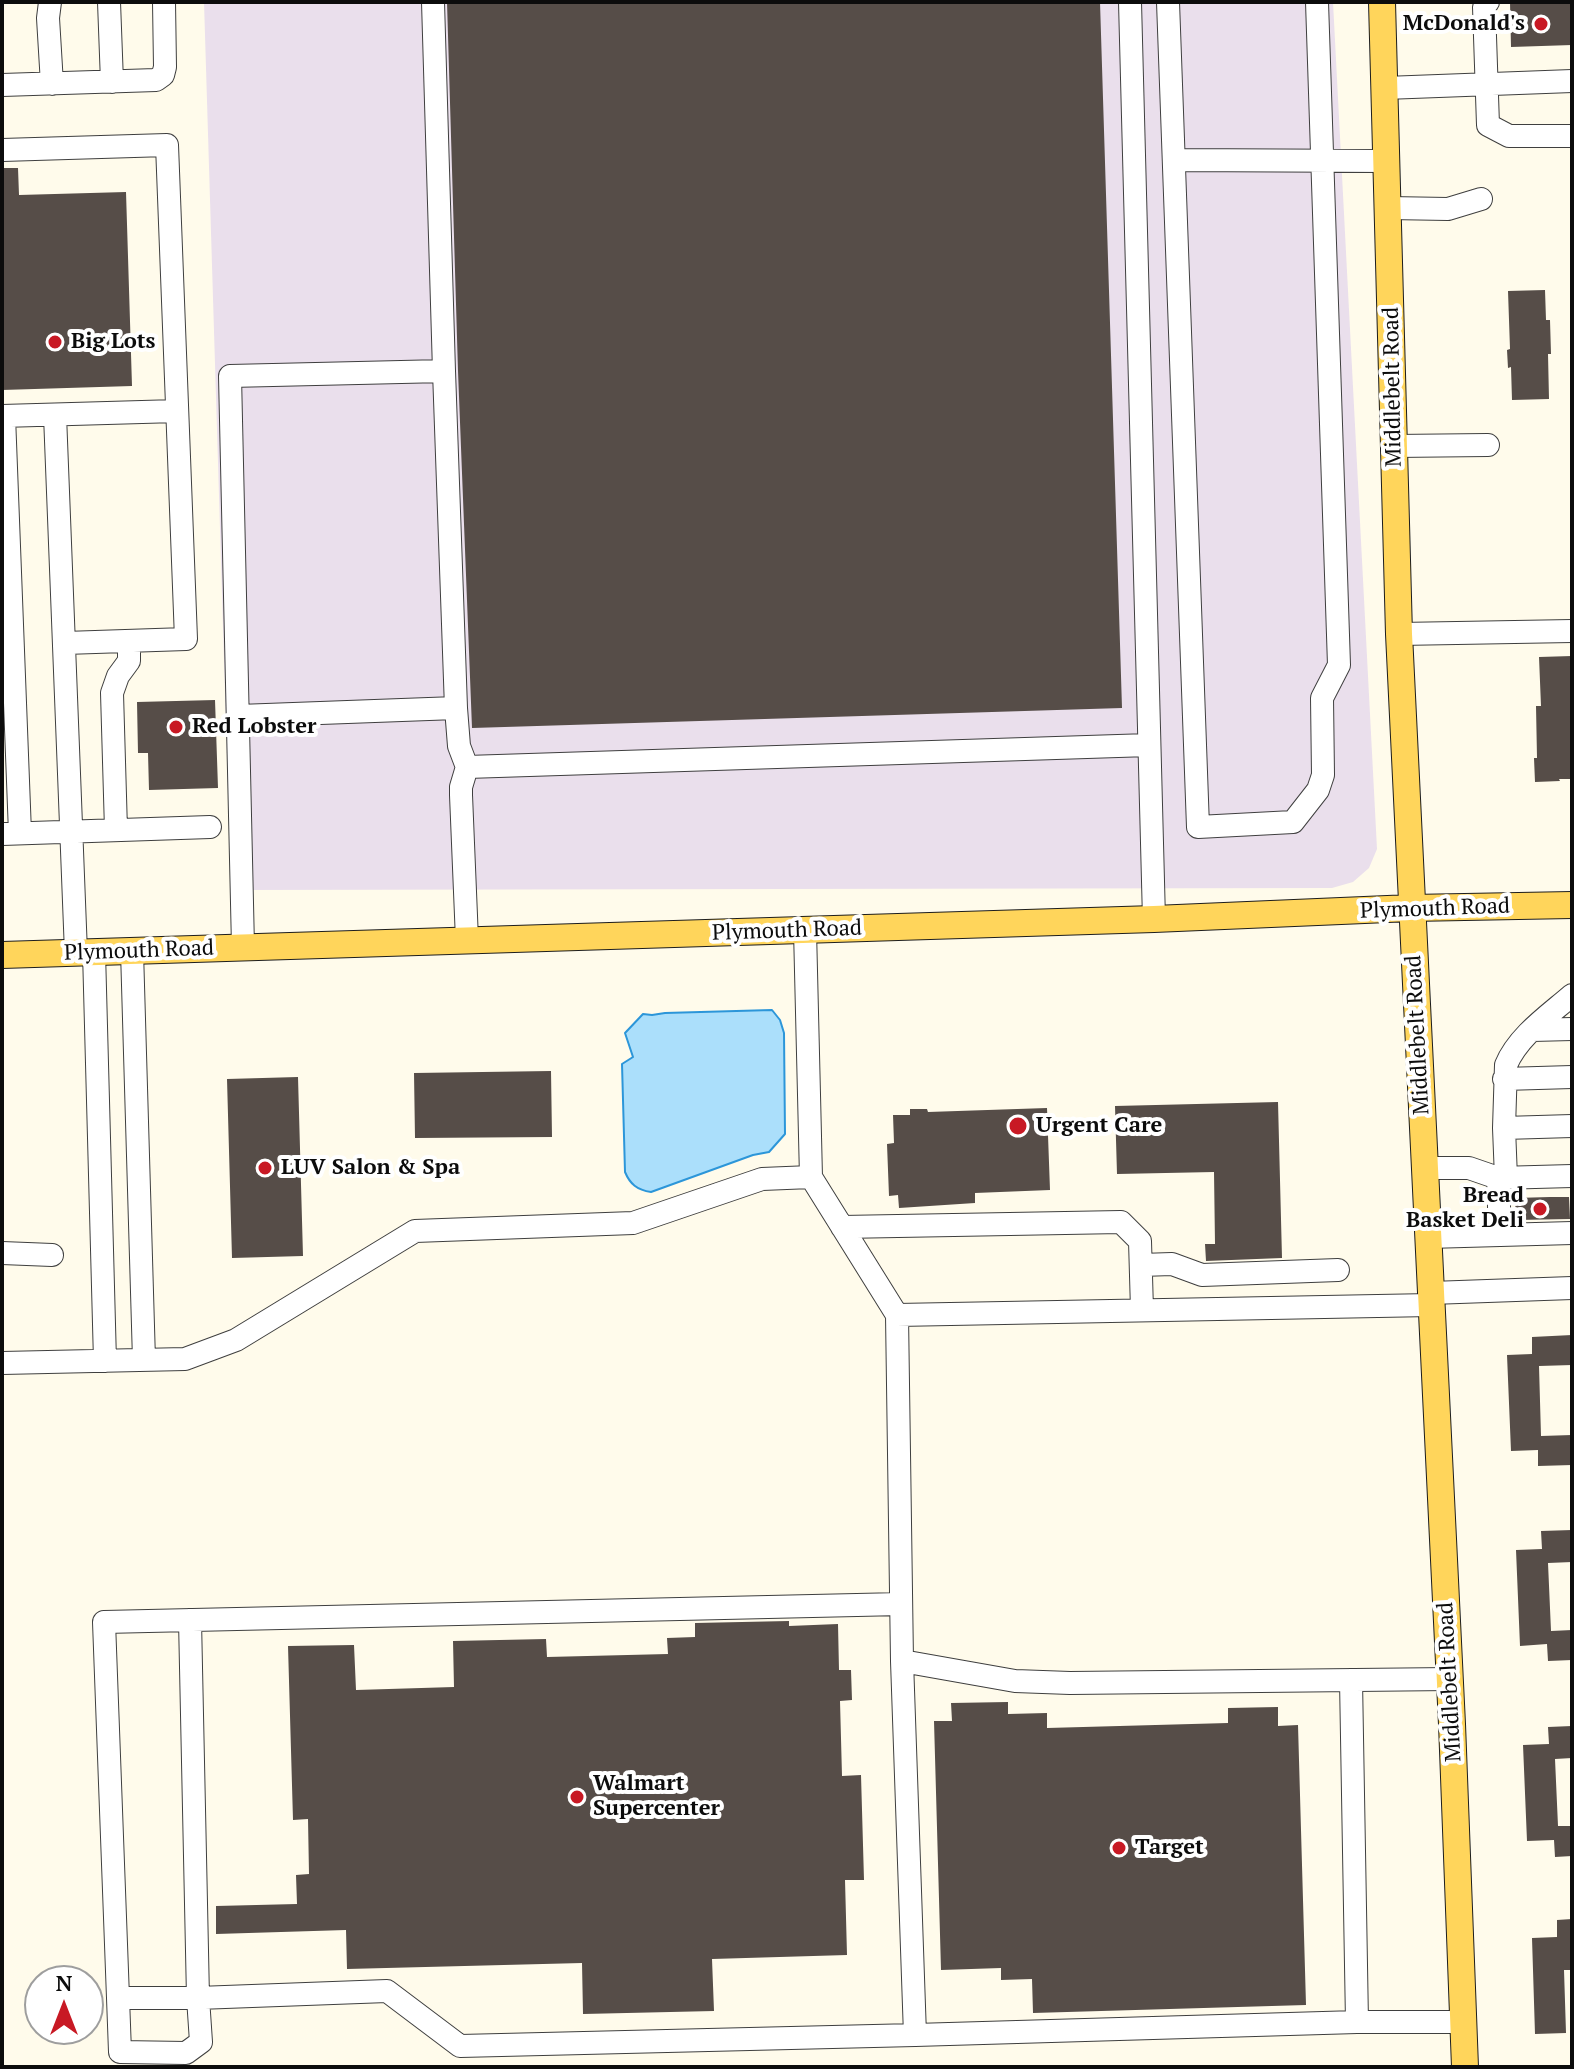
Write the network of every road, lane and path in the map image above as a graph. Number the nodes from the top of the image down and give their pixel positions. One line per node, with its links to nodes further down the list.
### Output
1 (50, 2): 12 (street)
2 (109, 2): 11 (street)
3 (164, 2): 11 (street)
4 (433, 2): 23 (street)
5 (1130, 2): 36 (street)
6 (1168, 2): 18 (street)
7 (1317, 2): 19 (street)
8 (1382, 2): 15 (main road, Middlebelt Road)
9 (1488, 2): 13 (street)
10 (1572, 81): 13 (street)
11 (112, 82): 12 (street)
12 (52, 84): 14 (street)
13 (1486, 84): 15 (street); 16 (street)
14 (2, 85)
15 (1385, 88): 20 (main road, Middlebelt Road)
16 (1572, 136)
17 (2, 150): 24 (street)
18 (1174, 160): 19 (street); 19 (street)
19 (1323, 161): 20 (street)
20 (1387, 161): 22 (main road, Middlebelt Road)
21 (1481, 199): 22 (street)
22 (1389, 208): 28 (main road, Middlebelt Road)
23 (444, 371): 34 (street); 35 (street)
24 (177, 411): 25 (street); 31 (street)
25 (55, 415): 26 (street); 32 (street)
26 (3, 416): 33 (street)
27 (1488, 445): 28 (street)
28 (1394, 446): 30 (main road, Middlebelt Road)
29 (1572, 631): 30 (street)
30 (1399, 634): 43 (main road, Middlebelt Road)
31 (129, 641): 32 (street); 39 (street)
32 (65, 643): 40 (street)
33 (9, 708): 41 (street)
34 (456, 708): 35 (street); 37 (street)
35 (239, 716): 47 (street)
36 (1149, 745): 37 (street); 44 (street)
37 (467, 767): 46 (street)
38 (210, 827): 39 (street)
39 (116, 830): 40 (street)
40 (71, 831): 41 (street); 49 (street)
41 (11, 833)
42 (1572, 905): 43 (main road, Plymouth Road)
43 (1411, 908): 44 (main road, Plymouth Road); 58 (main road, Middlebelt Road)
44 (1154, 919): 45 (main road, Plymouth Road)
45 (805, 930): 46 (main road, Plymouth Road); 60 (street)
46 (467, 940): 47 (main road, Plymouth Road)
47 (243, 947): 48 (main road, Plymouth Road)
48 (132, 951): 49 (main road, Plymouth Road); 74 (street)
49 (85, 952): 50 (main road, Plymouth Road); 75 (street)
50 (2, 955)
51 (1572, 995): 53 (street)
52 (1572, 1029): 53 (street)
53 (1532, 1030): 55 (street)
54 (1572, 1077): 55 (street)
55 (1504, 1079): 57 (street)
56 (1572, 1126): 57 (street)
57 (1504, 1128): 61 (street)
58 (1424, 1168): 61 (street); 65 (main road, Middlebelt Road)
59 (1572, 1176): 61 (street)
60 (811, 1177): 62 (street); 74 (street)
61 (1502, 1178): 64 (street)
62 (842, 1227): 68 (street); 73 (street)
63 (1572, 1233): 64 (street)
64 (1500, 1235): 65 (street)
65 (1428, 1237): 71 (main road, Middlebelt Road)
66 (2, 1253): 67 (street)
67 (52, 1255)
68 (1141, 1265): 69 (street); 72 (street)
69 (1338, 1270)
70 (1572, 1288): 71 (street)
71 (1431, 1299): 72 (street); 80 (main road, Middlebelt Road)
72 (1142, 1310): 73 (street)
73 (897, 1315): 77 (street)
74 (144, 1360): 75 (street)
75 (105, 1361): 76 (street)
76 (2, 1363)
77 (901, 1604): 78 (street); 79 (street)
78 (190, 1620): 82 (street); 83 (street)
79 (902, 1661): 81 (street); 86 (street)
80 (1450, 1679): 81 (street); 85 (main road, Middlebelt Road)
81 (1351, 1680): 84 (street)
82 (118, 1998): 83 (street); 83 (street)
83 (198, 1998): 86 (street)
84 (1357, 2022): 85 (street); 86 (street)
85 (1464, 2022): 87 (main road, Middlebelt Road)
86 (915, 2035)
87 (1465, 2067)

